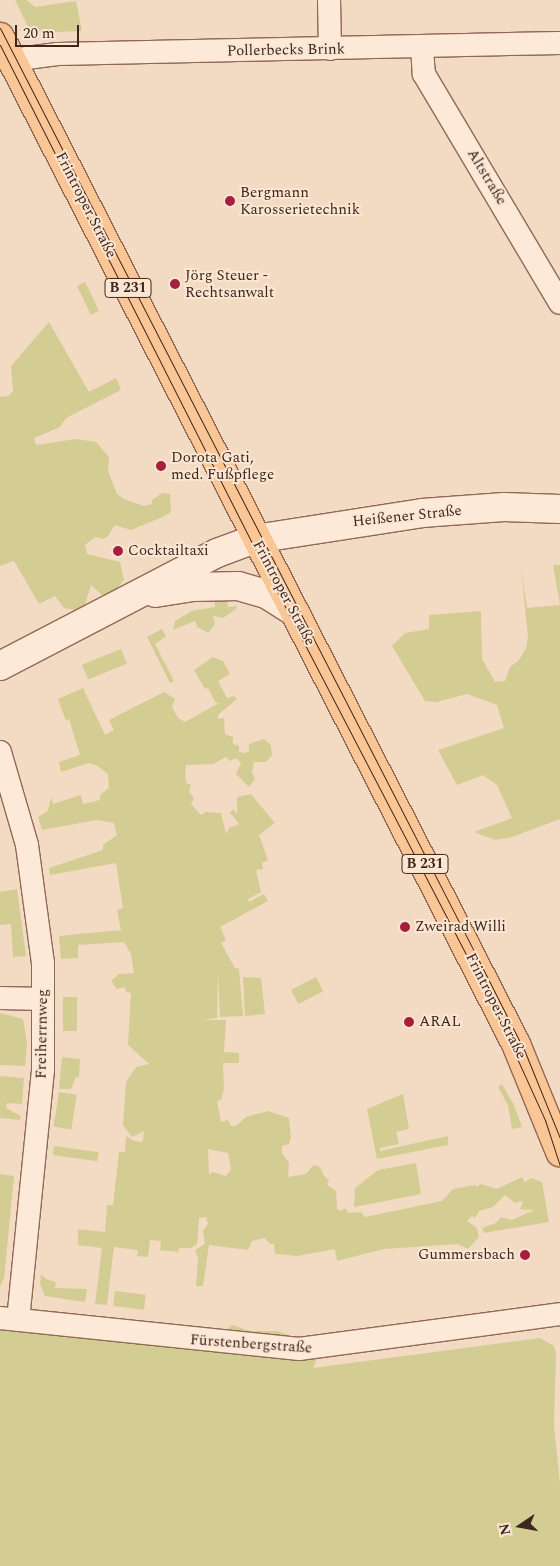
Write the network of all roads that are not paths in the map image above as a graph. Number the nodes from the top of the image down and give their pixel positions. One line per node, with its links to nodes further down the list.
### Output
1 (329, 0): 5 (street)
2 (560, 42): 3 (street, Pollerbecks Brink)
3 (422, 48): 5 (street, Pollerbecks Brink); 6 (street, Altstraße)
4 (6, 49): 5 (street, Pollerbecks Brink); 8 (main road, Frintroper Straße / B 231)
5 (330, 49)
6 (560, 303)
7 (560, 510): 8 (street, Heißener Straße)
8 (255, 539): 9 (street, Heißener Straße); 10 (main road, Frintroper Straße / B 231)
9 (120, 603): 10 (street); 11 (street)
10 (295, 612): 15 (main road, Frintroper Straße / B 231)
11 (0, 666)
12 (0, 752): 14 (street, Freiherrnweg)
13 (0, 998): 14 (street)
14 (43, 998): 17 (street, Freiherrnweg)
15 (560, 1152)
16 (560, 1314): 17 (street, Fürstenbergstraße)
17 (9, 1319)

